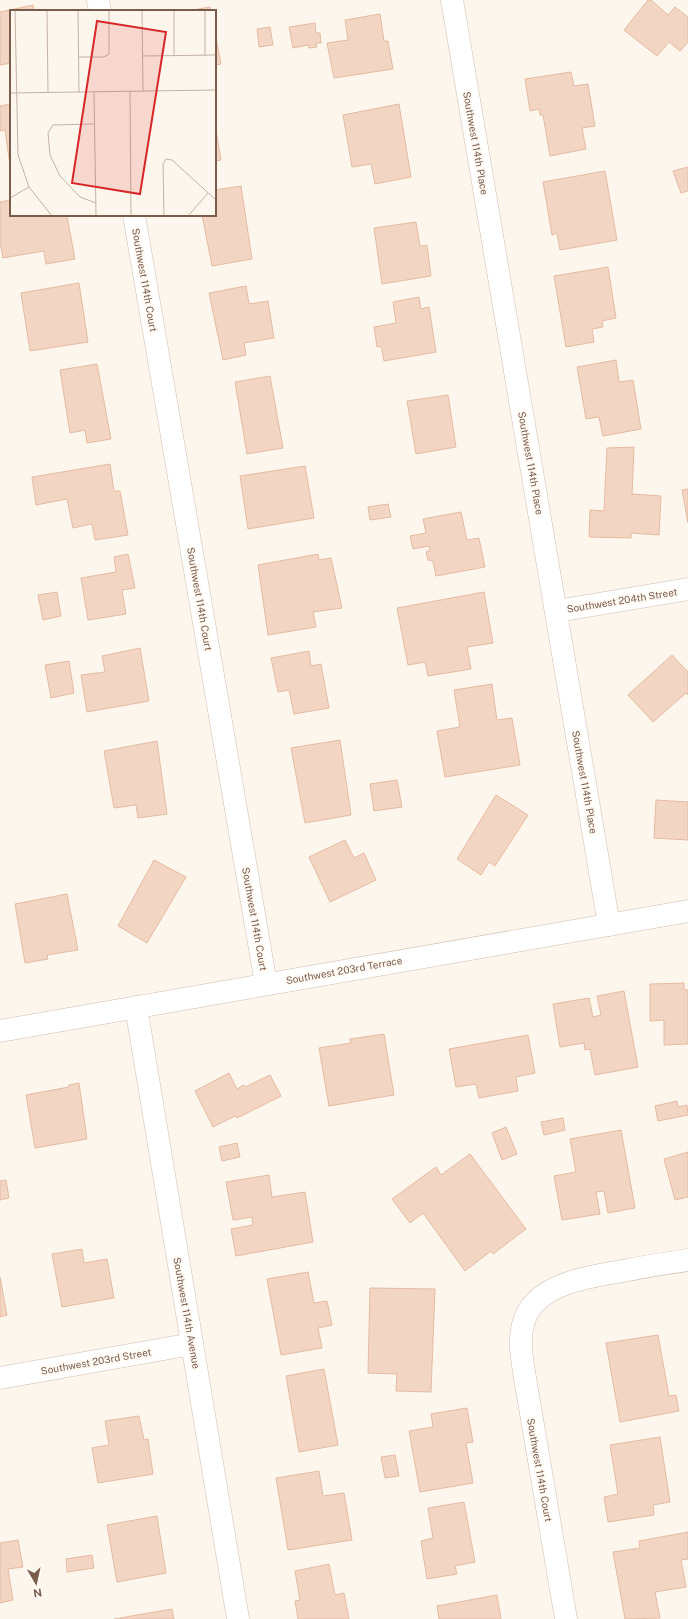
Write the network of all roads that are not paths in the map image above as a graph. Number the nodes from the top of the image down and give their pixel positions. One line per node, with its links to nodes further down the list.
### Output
1 (98, 0): 3 (street)
2 (452, 0): 6 (street, Southwest 114th Place)
3 (100, 10)
4 (134, 216): 9 (street, Southwest 114th Court)
5 (688, 590): 6 (street, Southwest 204th Street)
6 (557, 611): 8 (street, Southwest 114th Place)
7 (688, 911): 8 (street, Southwest 203rd Terrace)
8 (609, 925): 9 (street, Southwest 203rd Terrace)
9 (266, 984): 10 (street, Southwest 203rd Terrace)
10 (136, 1007): 11 (street, Southwest 203rd Terrace); 13 (street, Southwest 114th Avenue)
11 (0, 1031)
12 (688, 1260): 16 (street, Southwest 114th Court)
13 (192, 1344): 14 (street, Southwest 203rd Street); 15 (street, Southwest 114th Avenue)
14 (0, 1378)
15 (238, 1619)
16 (566, 1619)

